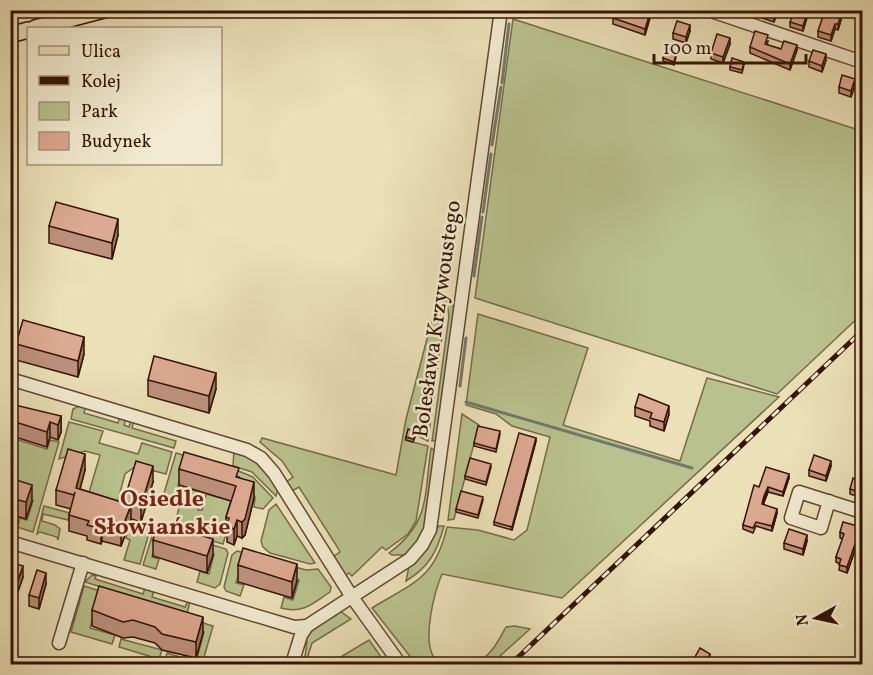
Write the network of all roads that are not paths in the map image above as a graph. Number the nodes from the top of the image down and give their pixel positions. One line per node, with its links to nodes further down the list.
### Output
1 (104, 10): 4 (main road)
2 (501, 10): 13 (street, Bolesława Krzywoustego)
3 (708, 10): 7 (street)
4 (39, 27)
5 (27, 30): 6 (main road)
6 (10, 35)
7 (862, 62)
8 (10, 379): 13 (street)
9 (829, 501): 10 (street)
10 (862, 512)
11 (10, 542): 12 (street)
12 (82, 563): 14 (street); 15 (street)
13 (352, 597): 14 (street, Bolesława Krzywoustego); 17 (street)
14 (307, 626): 16 (street)
15 (59, 643)
16 (292, 664)
17 (400, 664)

